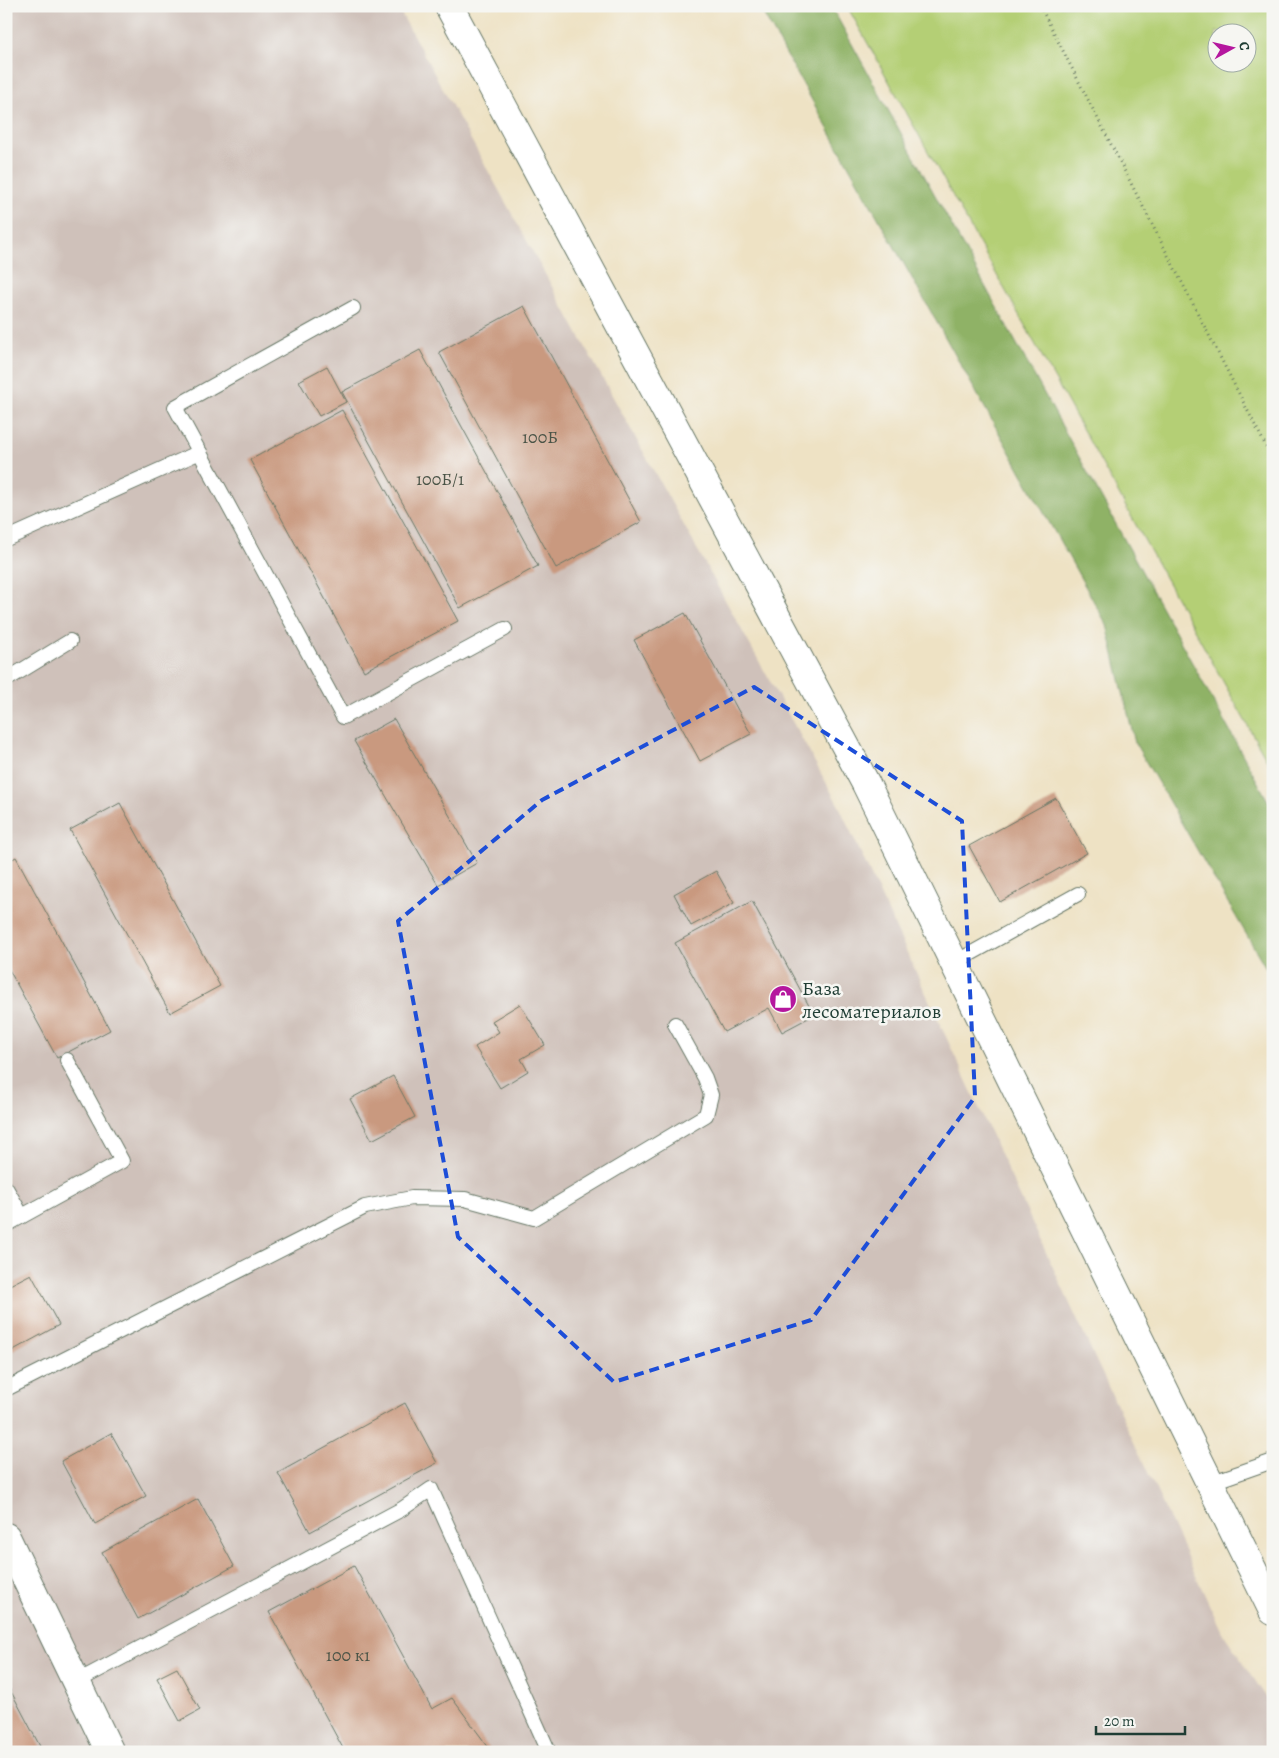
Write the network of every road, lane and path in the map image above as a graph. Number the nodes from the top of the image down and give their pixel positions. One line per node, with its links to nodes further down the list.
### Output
1 (449, 6): 11 (street)
2 (1040, 6): 5 (path)
3 (353, 308): 4 (lane)
4 (200, 452): 6 (lane); 7 (lane)
5 (1273, 460)
6 (6, 539)
7 (505, 629)
8 (70, 641): 9 (lane)
9 (6, 680)
10 (1078, 894): 11 (lane)
11 (954, 963): 19 (street)
12 (675, 1024): 17 (lane)
13 (67, 1060): 15 (lane)
14 (6, 1188): 15 (lane)
15 (22, 1216): 16 (lane)
16 (6, 1225)
17 (6, 1389)
18 (1273, 1461): 19 (lane)
19 (1210, 1483): 21 (street)
20 (6, 1537): 22 (street)
21 (1273, 1611)
22 (76, 1682): 23 (street); 24 (lane)
23 (110, 1752)
24 (549, 1752)

